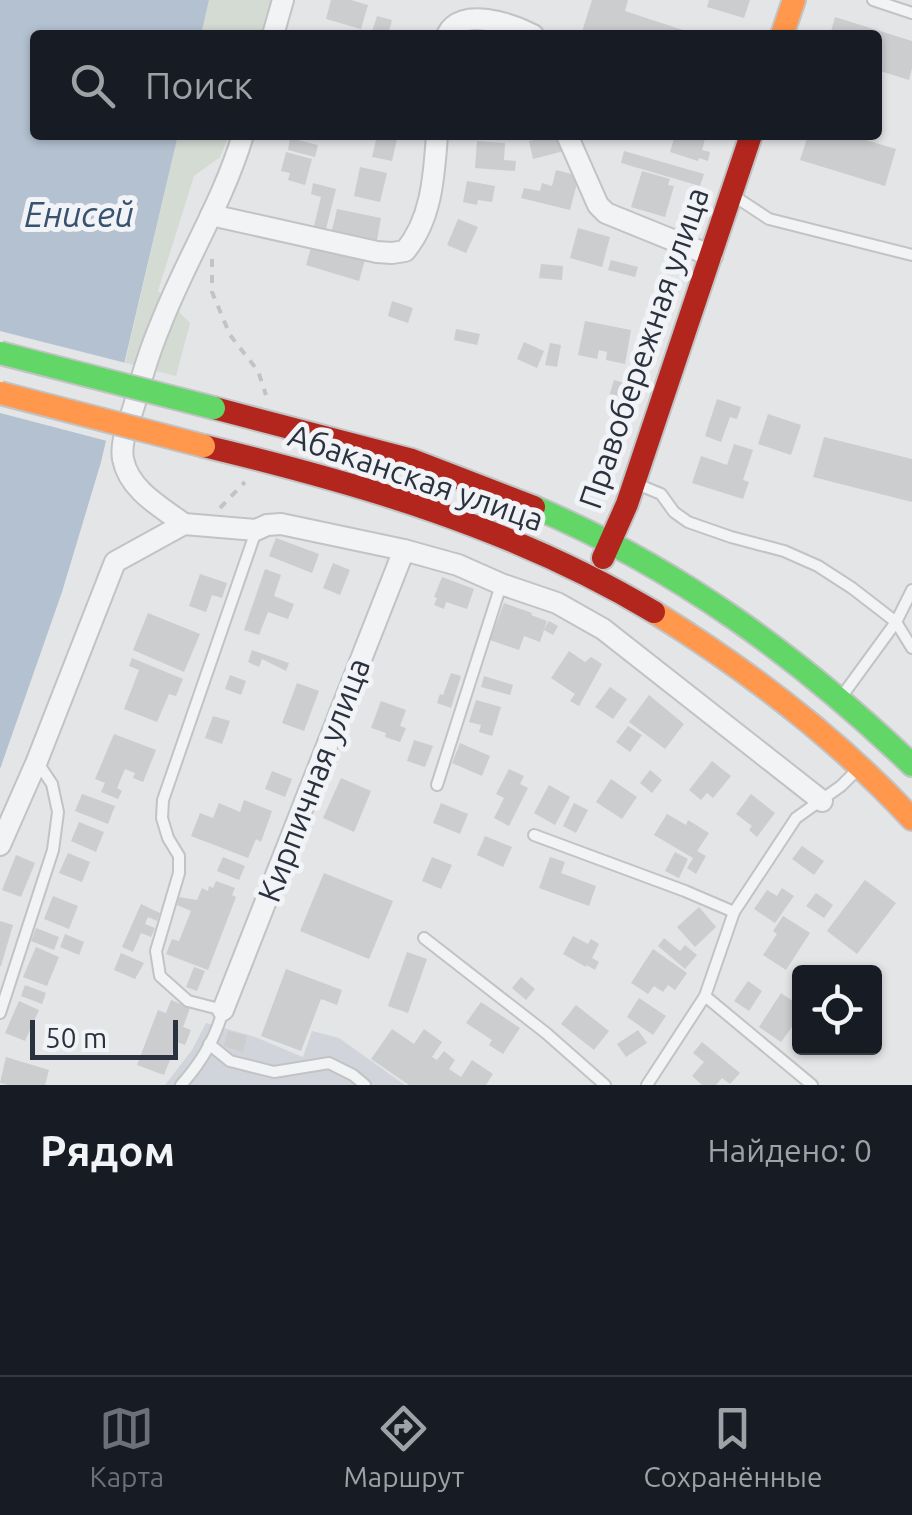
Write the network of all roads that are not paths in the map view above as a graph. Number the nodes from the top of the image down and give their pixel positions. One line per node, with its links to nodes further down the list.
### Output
1 (283, 0): 5 (street)
2 (794, 0): 8 (main road)
3 (874, 0): 4 (lane)
4 (912, 13)
5 (274, 30)
6 (449, 30): 7 (street)
7 (519, 30)
8 (784, 30)
9 (240, 140): 14 (street)
10 (437, 140): 14 (street)
11 (569, 140): 16 (street)
12 (749, 140): 13 (main road, Правобережная улица)
13 (732, 194): 15 (lane); 16 (main road, Правобережная улица)
14 (211, 215): 20 (street)
15 (912, 255)
16 (712, 256): 19 (main road, Правобережная улица)
17 (0, 353): 22 (main road, Абаканская улица, bridge)
18 (0, 393): 24 (main road, Абаканская улица, bridge)
19 (634, 483): 22 (main road, Правобережная улица); 27 (lane)
20 (184, 524): 21 (street); 30 (street)
21 (256, 530): 23 (street); 41 (lane)
22 (611, 542): 24 (main road, Правобережная улица); 29 (main road, Абаканская улица)
23 (404, 550): 25 (street); 41 (street, Кирпичная улица)
24 (594, 580): 32 (main road, Абаканская улица)
25 (501, 584): 33 (lane); 34 (street)
26 (912, 590): 27 (lane)
27 (896, 622): 28 (lane); 29 (lane)
28 (912, 648)
29 (841, 697): 31 (main road, Абаканская улица)
30 (37, 762): 37 (street); 42 (lane)
31 (912, 765)
32 (861, 766): 34 (lane); 35 (main road, Абаканская улица)
33 (437, 785)
34 (822, 801): 38 (lane)
35 (912, 819)
36 (534, 835): 38 (lane)
37 (0, 845)
38 (734, 912): 40 (lane)
39 (424, 938): 46 (lane)
40 (705, 996): 47 (lane); 48 (lane)
41 (223, 1010): 43 (lane)
42 (0, 1013)
43 (209, 1044): 44 (lane); 45 (lane)
44 (181, 1085)
45 (365, 1085)
46 (605, 1085)
47 (647, 1085)
48 (812, 1085)

